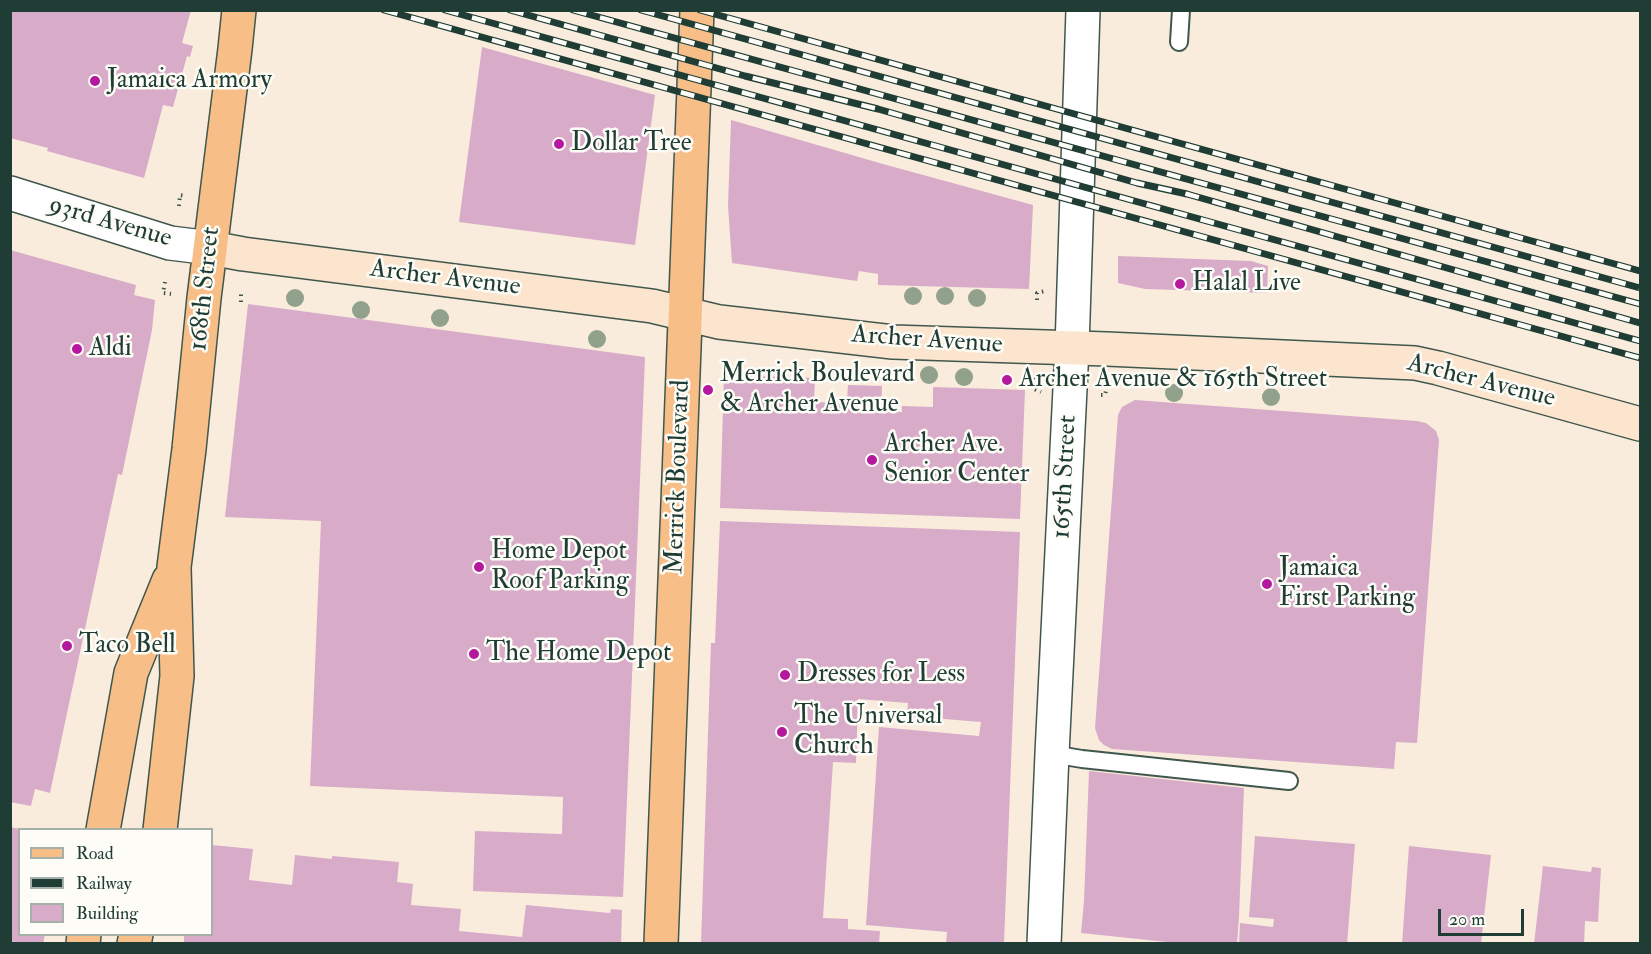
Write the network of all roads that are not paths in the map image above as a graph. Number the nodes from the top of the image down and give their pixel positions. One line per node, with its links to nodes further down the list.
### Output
1 (239, 10): 7 (main road, 168th Street)
2 (697, 10): 8 (main road, Merrick Boulevard)
3 (1083, 10): 9 (street, 165th Street)
4 (1180, 10): 5 (lane)
5 (1179, 42)
6 (10, 194): 7 (street, 93rd Avenue)
7 (210, 248): 8 (street, Archer Avenue); 11 (main road, 168th Street)
8 (685, 314): 9 (street, Archer Avenue); 16 (main road, Merrick Boulevard)
9 (1072, 348): 10 (street, Archer Avenue); 12 (street, 165th Street)
10 (1641, 424)
11 (174, 567): 14 (main road, 168th Street); 15 (main road, 168th Street)
12 (1052, 754): 13 (lane); 17 (street, 165th Street)
13 (1289, 781)
14 (162, 818)
15 (103, 828)
16 (661, 944)
17 (1044, 944)

